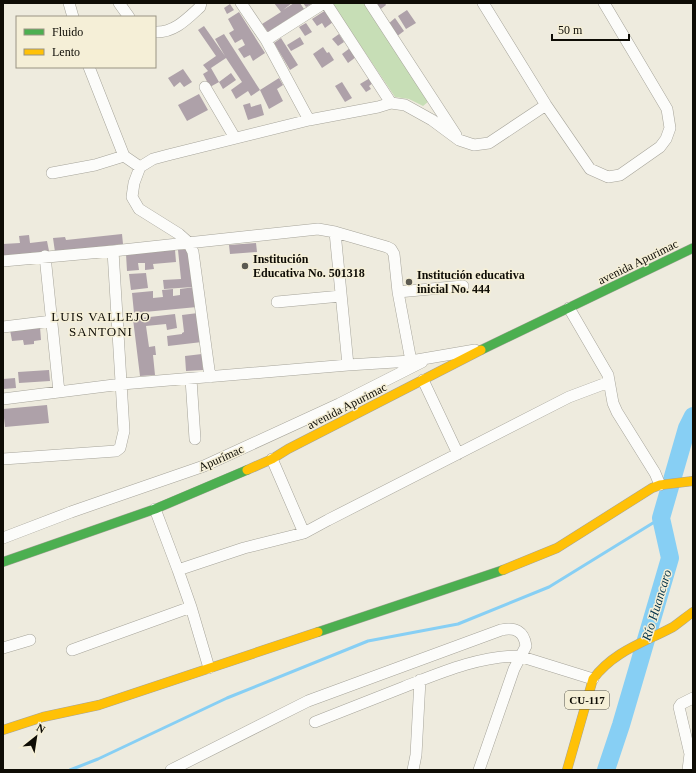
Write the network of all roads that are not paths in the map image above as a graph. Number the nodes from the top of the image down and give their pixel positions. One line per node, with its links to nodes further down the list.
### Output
1 (69, 3): 9 (street)
2 (119, 3): 10 (street)
3 (201, 3): 11 (street)
4 (241, 3): 12 (street)
5 (325, 3): 12 (street); 15 (street)
6 (370, 3): 19 (street)
7 (483, 3): 16 (street)
8 (604, 3): 16 (street)
9 (73, 16)
10 (128, 16)
11 (156, 32)
12 (266, 40): 17 (street)
13 (89, 68): 20 (street)
14 (205, 87): 18 (street)
15 (391, 102): 17 (street); 19 (street)
16 (546, 105): 19 (street)
17 (309, 120): 18 (street)
18 (235, 138): 21 (street)
19 (459, 140)
20 (124, 156): 21 (street); 22 (street)
21 (140, 167): 24 (street)
22 (52, 173)
23 (335, 232): 24 (street); 30 (street); 31 (street)
24 (188, 242): 26 (street); 40 (street)
25 (693, 248): 33 (street, avenida Apurimac)
26 (113, 251): 27 (street); 44 (street)
27 (45, 256): 28 (street); 34 (street)
28 (3, 260)
29 (463, 286): 30 (street)
30 (398, 292): 38 (street)
31 (341, 296): 32 (street); 39 (street)
32 (277, 302)
33 (569, 308): 36 (street, avenida Apurimac); 43 (street)
34 (52, 321): 35 (street); 45 (street)
35 (3, 327)
36 (487, 347): 37 (street, Apurímac); 42 (street, avenida Apurimac)
37 (430, 358): 38 (street, Apurímac); 55 (street, Apurímac)
38 (411, 361): 39 (street, Apurímac)
39 (348, 365): 40 (street, Apurímac)
40 (210, 377): 41 (street, Apurímac)
41 (191, 379): 44 (street, Apurímac); 47 (street)
42 (424, 380): 48 (street); 50 (street, avenida Apurimac)
43 (609, 382): 48 (street); 52 (street)
44 (122, 384): 45 (street, Apurímac); 49 (street)
45 (59, 392): 46 (street, Apurímac)
46 (3, 399)
47 (195, 439)
48 (458, 454): 54 (street)
49 (3, 459)
50 (272, 459): 53 (street, avenida Apurimac); 54 (street)
51 (693, 481): 52 (street)
52 (663, 485): 64 (street)
53 (155, 509): 56 (street, avenida Apurimac); 57 (street)
54 (304, 533): 57 (street)
55 (3, 538)
56 (3, 562)
57 (178, 570): 58 (street)
58 (191, 607): 62 (street); 64 (street)
59 (693, 612): 65 (street, CU-117)
60 (30, 640): 61 (street)
61 (3, 648)
62 (72, 650)
63 (519, 656): 65 (street); 66 (street); 70 (street); 72 (street)
64 (209, 668): 69 (street)
65 (593, 679): 73 (street, CU-117)
66 (420, 680): 68 (street); 71 (street)
67 (693, 698): 74 (street)
68 (315, 722)
69 (4, 726)
70 (171, 770)
71 (413, 770)
72 (479, 770)
73 (567, 770)
74 (688, 770)

